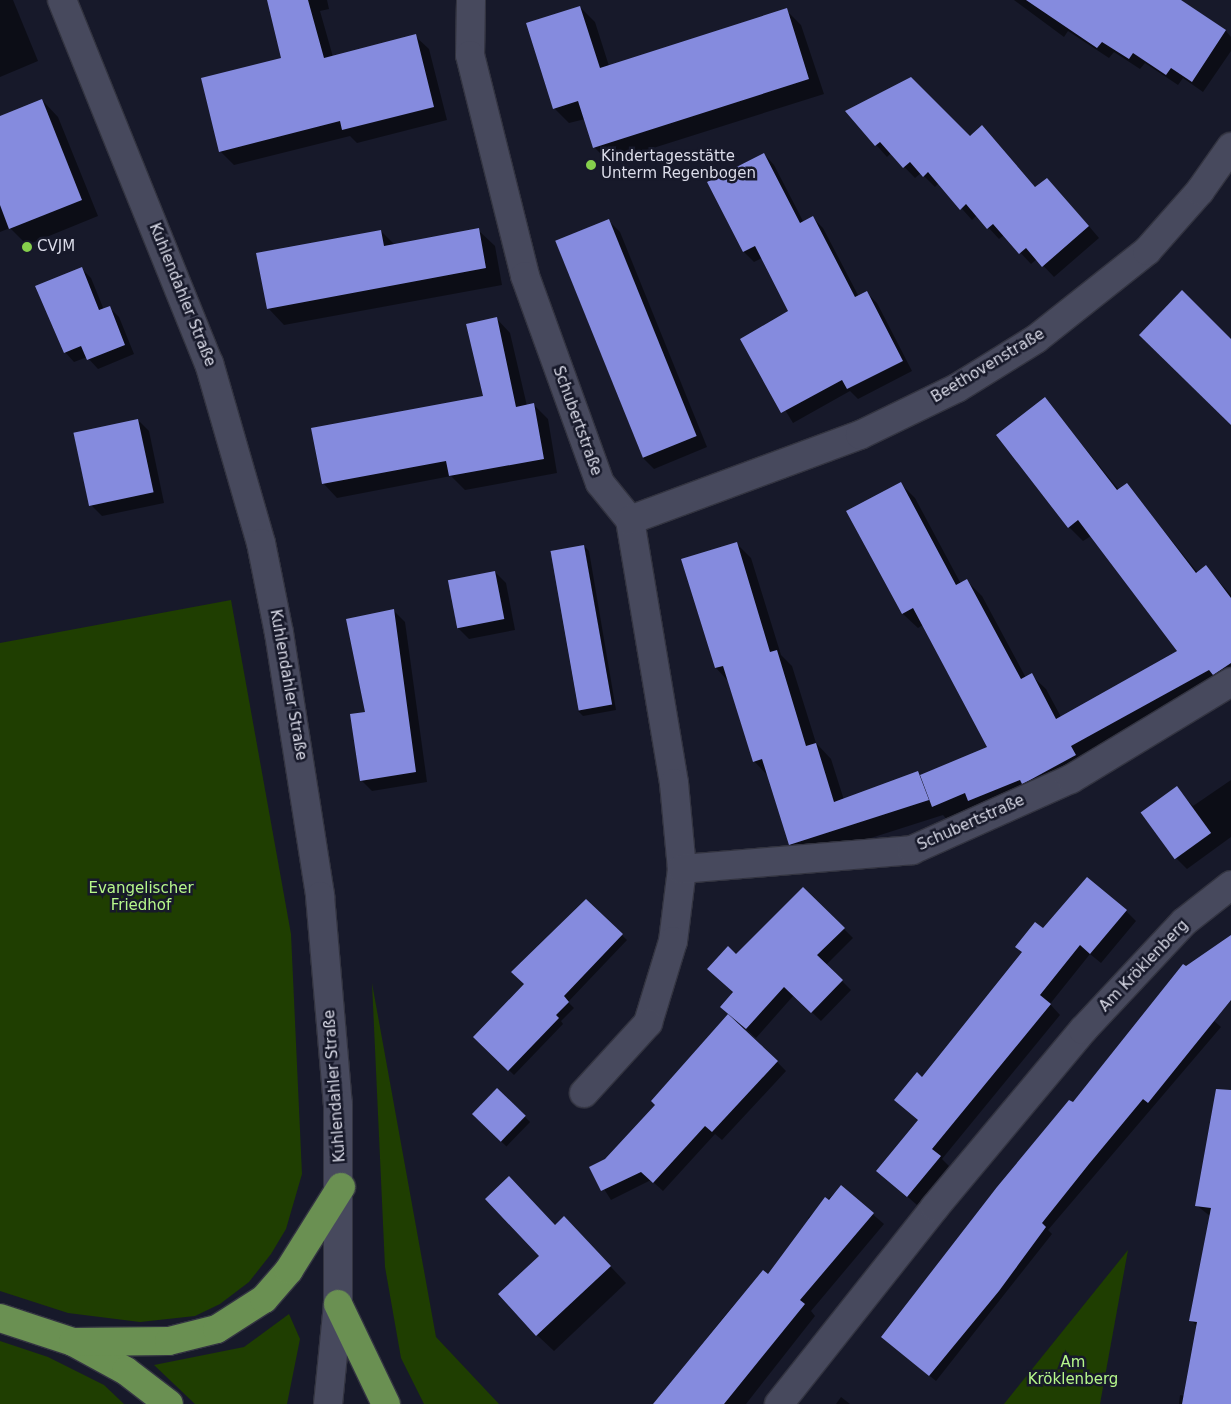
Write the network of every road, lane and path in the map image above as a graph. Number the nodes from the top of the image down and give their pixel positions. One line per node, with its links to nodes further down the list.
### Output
1 (62, 0): 9 (street, Kuhlendahler Straße)
2 (471, 0): 4 (street, Schubertstraße)
3 (1231, 146): 4 (street, Beethovenstraße)
4 (630, 520): 6 (street, Schubertstraße)
5 (1231, 682): 6 (street, Schubertstraße)
6 (682, 869): 8 (street, Schubertstraße)
7 (1231, 885): 16 (street, Am Kröklenberg)
8 (584, 1093)
9 (341, 1187): 10 (street, Kuhlendahler Straße); 12 (highway)
10 (338, 1304): 14 (street, Kuhlendahler Straße); 15 (highway)
11 (0, 1318): 12 (highway)
12 (74, 1342): 13 (highway)
13 (170, 1404)
14 (328, 1404)
15 (386, 1404)
16 (779, 1404)

